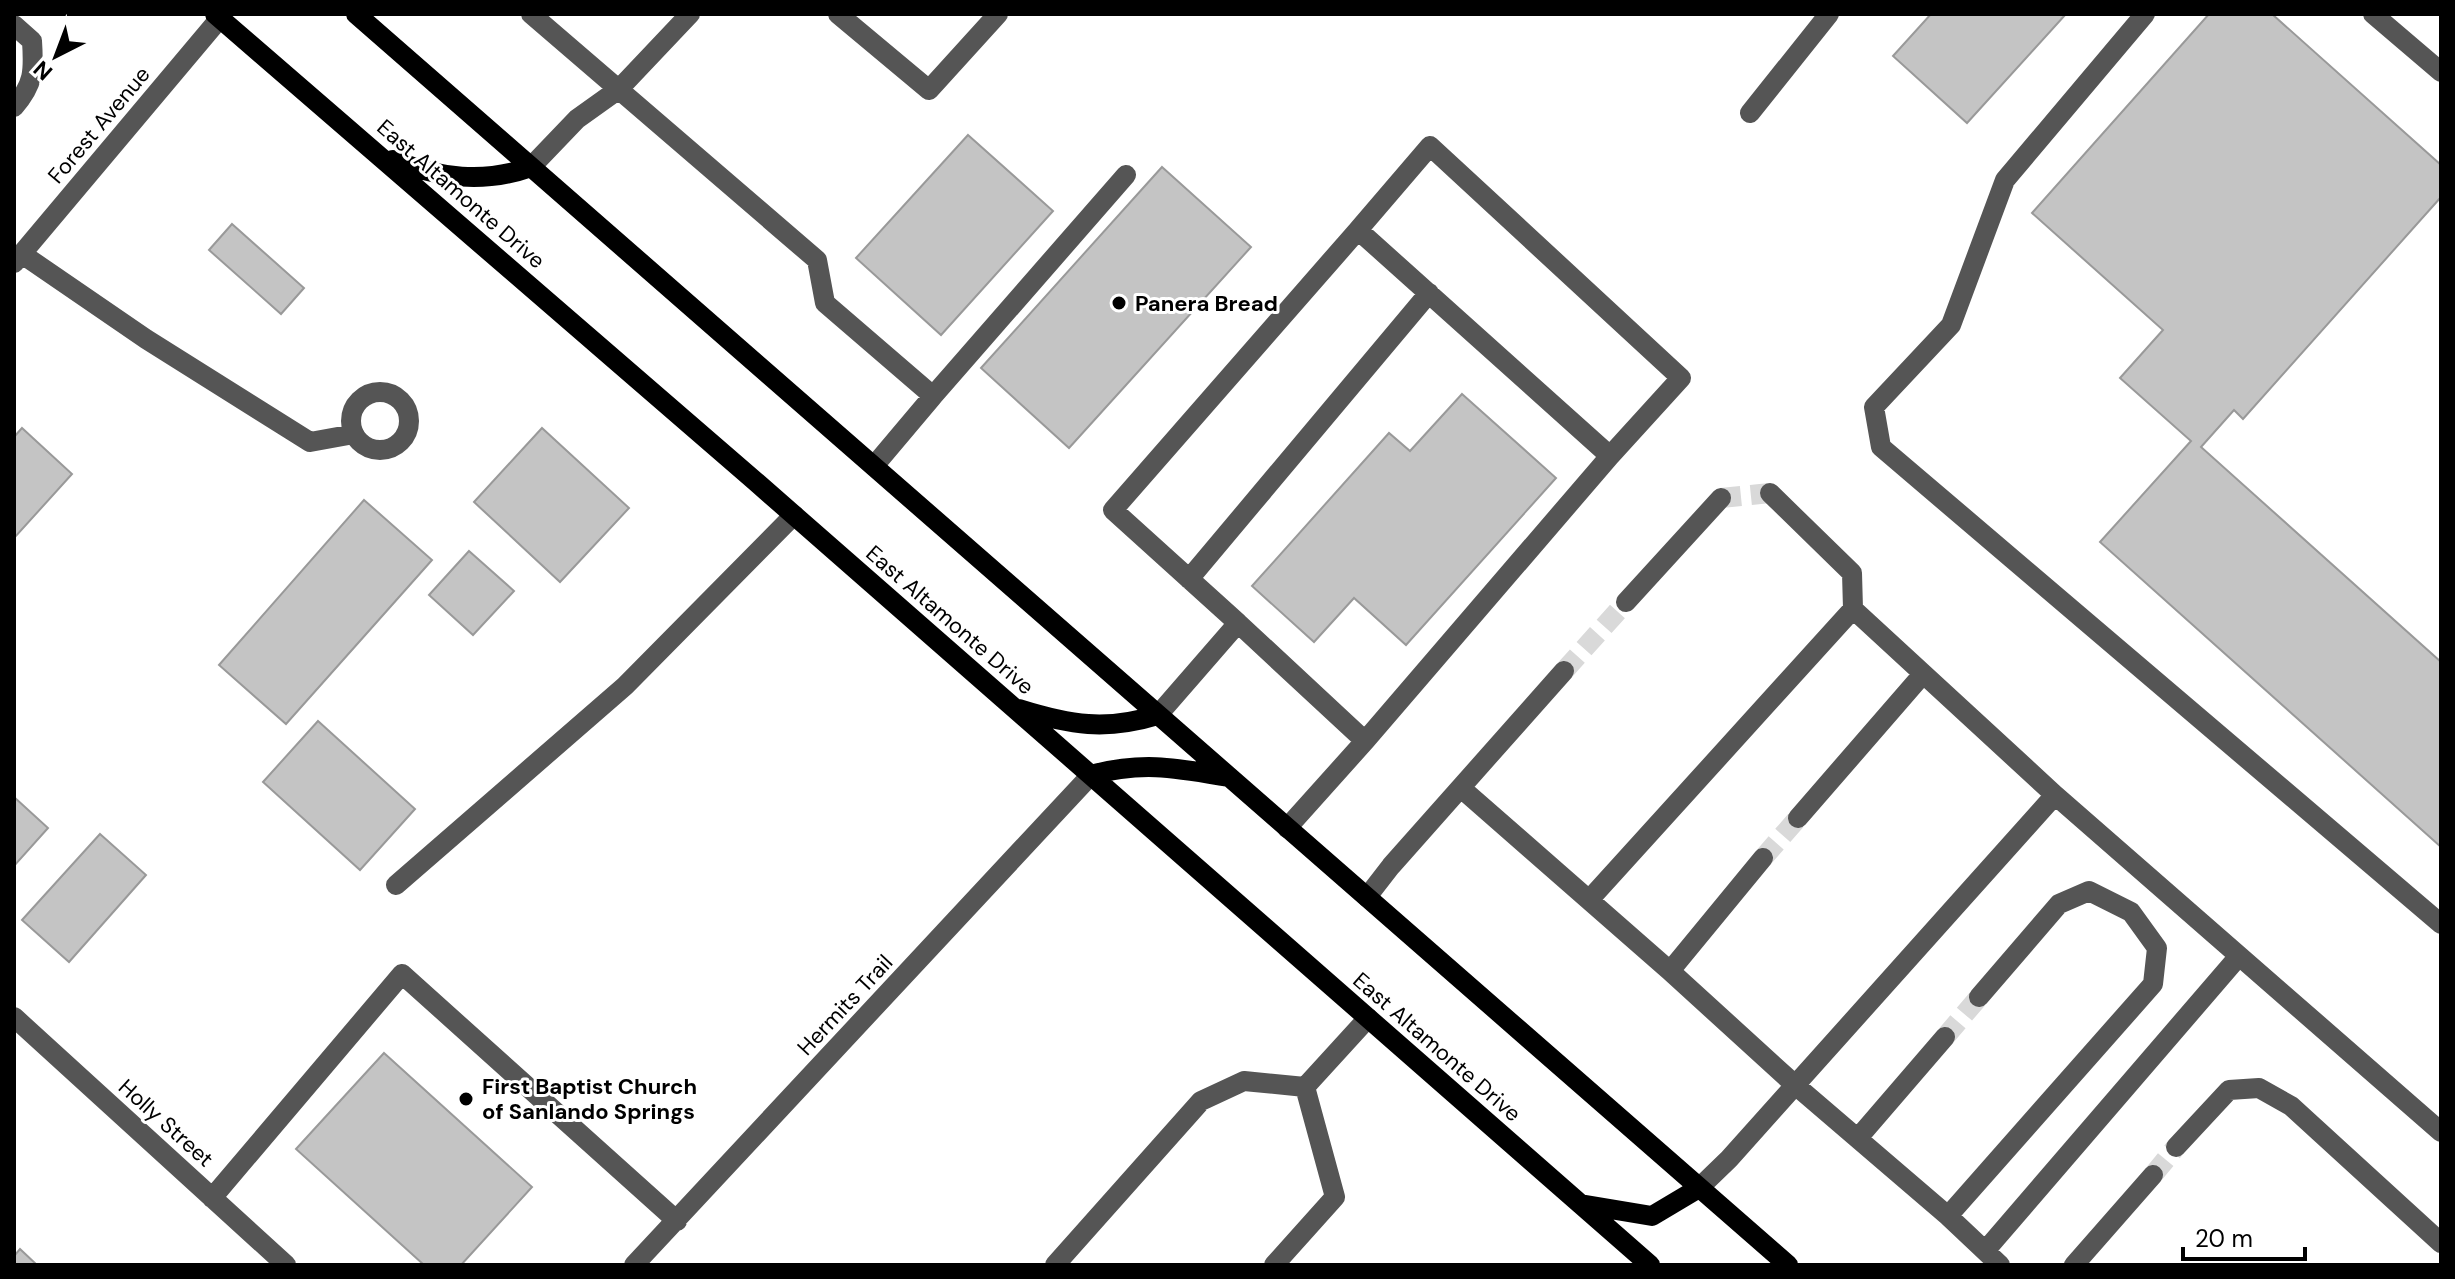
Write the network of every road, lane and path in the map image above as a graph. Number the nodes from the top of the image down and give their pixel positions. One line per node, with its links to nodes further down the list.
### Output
1 (356, 14): 16 (main road)
2 (690, 14): 12 (street)
3 (998, 14): 7 (street)
4 (1829, 14): 14 (street)
5 (2145, 14): 47 (street)
6 (2373, 14): 11 (street)
7 (842, 15)
8 (217, 16): 15 (main road, East Altamonte Drive); 19 (street, Forest Avenue)
9 (538, 16): 12 (street)
10 (14, 25): 13 (street)
11 (2441, 72)
12 (619, 89): 16 (street); 21 (street)
13 (14, 107)
14 (1750, 113)
15 (381, 156): 16 (main road); 27 (main road, East Altamonte Drive)
16 (531, 167): 24 (main road)
17 (1126, 175): 21 (street)
18 (1358, 230): 20 (street); 23 (street); 28 (street)
19 (18, 258): 22 (street)
20 (1429, 293): 23 (street); 28 (street)
21 (933, 396): 24 (street)
22 (354, 434)
23 (1610, 456): 36 (street)
24 (874, 466): 35 (main road)
25 (1770, 493): 30 (street)
26 (1721, 498): 29 (street)
27 (794, 515): 34 (main road, East Altamonte Drive); 44 (street)
28 (1189, 579): 31 (street)
29 (1626, 602)
30 (1853, 609): 33 (street); 46 (street)
31 (1238, 623): 35 (street); 36 (street)
32 (1564, 671): 39 (street)
33 (1923, 674): 40 (street); 41 (street)
34 (1011, 706): 35 (main road); 37 (main road, East Altamonte Drive)
35 (1158, 715): 38 (main road)
36 (1365, 741): 42 (street)
37 (1091, 775): 38 (main road); 52 (main road, East Altamonte Drive); 64 (street, Hermits Trail)
38 (1229, 777): 42 (main road)
39 (1461, 788): 45 (street); 46 (street)
40 (2055, 795): 48 (street); 54 (street)
41 (1798, 818)
42 (1287, 828): 45 (main road)
43 (1763, 858): 49 (street)
44 (396, 885)
45 (1367, 897): 60 (main road)
46 (1589, 900): 49 (street)
47 (2441, 924)
48 (2239, 956): 56 (street); 66 (street)
49 (1670, 971): 54 (street)
50 (1979, 997): 63 (street)
51 (14, 1017): 61 (street, Holly Street)
52 (1368, 1018): 55 (street); 62 (main road, East Altamonte Drive)
53 (1945, 1037): 57 (street)
54 (1794, 1084): 57 (street); 60 (street)
55 (1305, 1087): 69 (street); 70 (street)
56 (2441, 1132)
57 (1858, 1138): 63 (street)
58 (2176, 1147): 65 (street)
59 (2153, 1175): 73 (street)
60 (1699, 1188): 62 (main road); 72 (main road)
61 (212, 1198): 64 (street); 67 (street, Holly Street)
62 (1580, 1204): 71 (main road, East Altamonte Drive)
63 (1948, 1216): 66 (street)
64 (677, 1221): 68 (street, Hermits Trail)
65 (2441, 1243)
66 (1993, 1258)
67 (286, 1265)
68 (634, 1265)
69 (1055, 1265)
70 (1274, 1265)
71 (1650, 1265)
72 (1788, 1265)
73 (2074, 1265)

